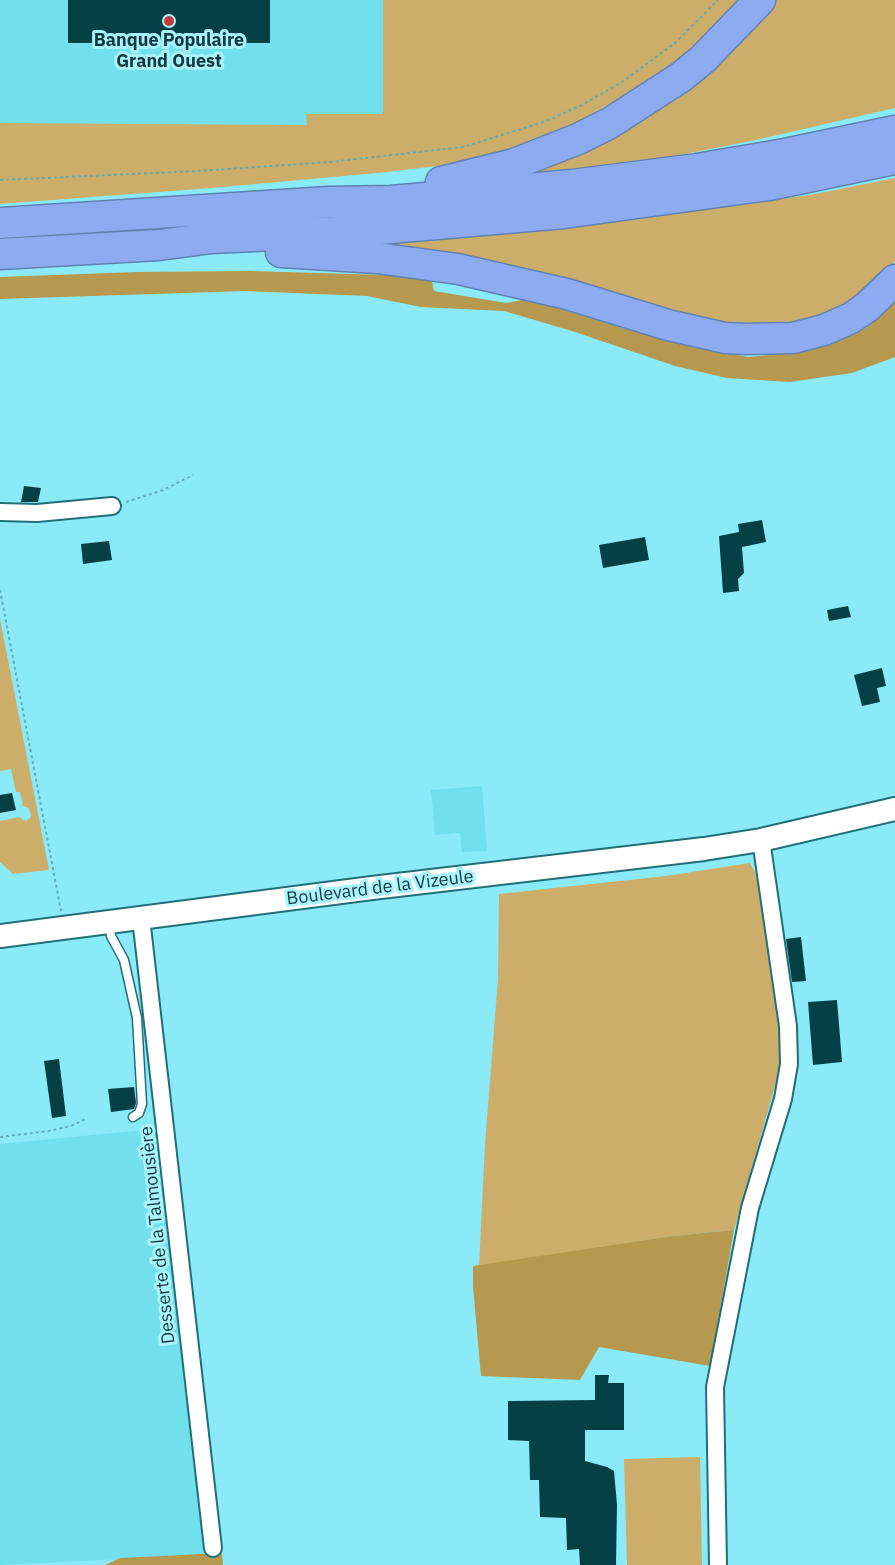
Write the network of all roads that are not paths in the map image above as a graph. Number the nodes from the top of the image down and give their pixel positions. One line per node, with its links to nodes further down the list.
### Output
1 (760, 0): 6 (highway)
2 (895, 119): 5 (highway)
3 (895, 131): 5 (highway)
4 (895, 159): 8 (highway)
5 (697, 169): 6 (highway)
6 (328, 202): 7 (highway)
7 (0, 223)
8 (159, 245): 9 (highway); 10 (highway)
9 (0, 254)
10 (895, 280)
11 (112, 506): 12 (street)
12 (0, 512)
13 (895, 809): 14 (main road, Boulevard de la Vizeule)
14 (761, 840): 15 (main road, Boulevard de la Vizeule); 20 (street)
15 (141, 918): 16 (main road, Boulevard de la Vizeule); 19 (street, Desserte de la Talmousière)
16 (108, 922): 17 (main road, Boulevard de la Vizeule); 18 (lane)
17 (0, 936)
18 (133, 1117)
19 (213, 1548)
20 (718, 1565)

